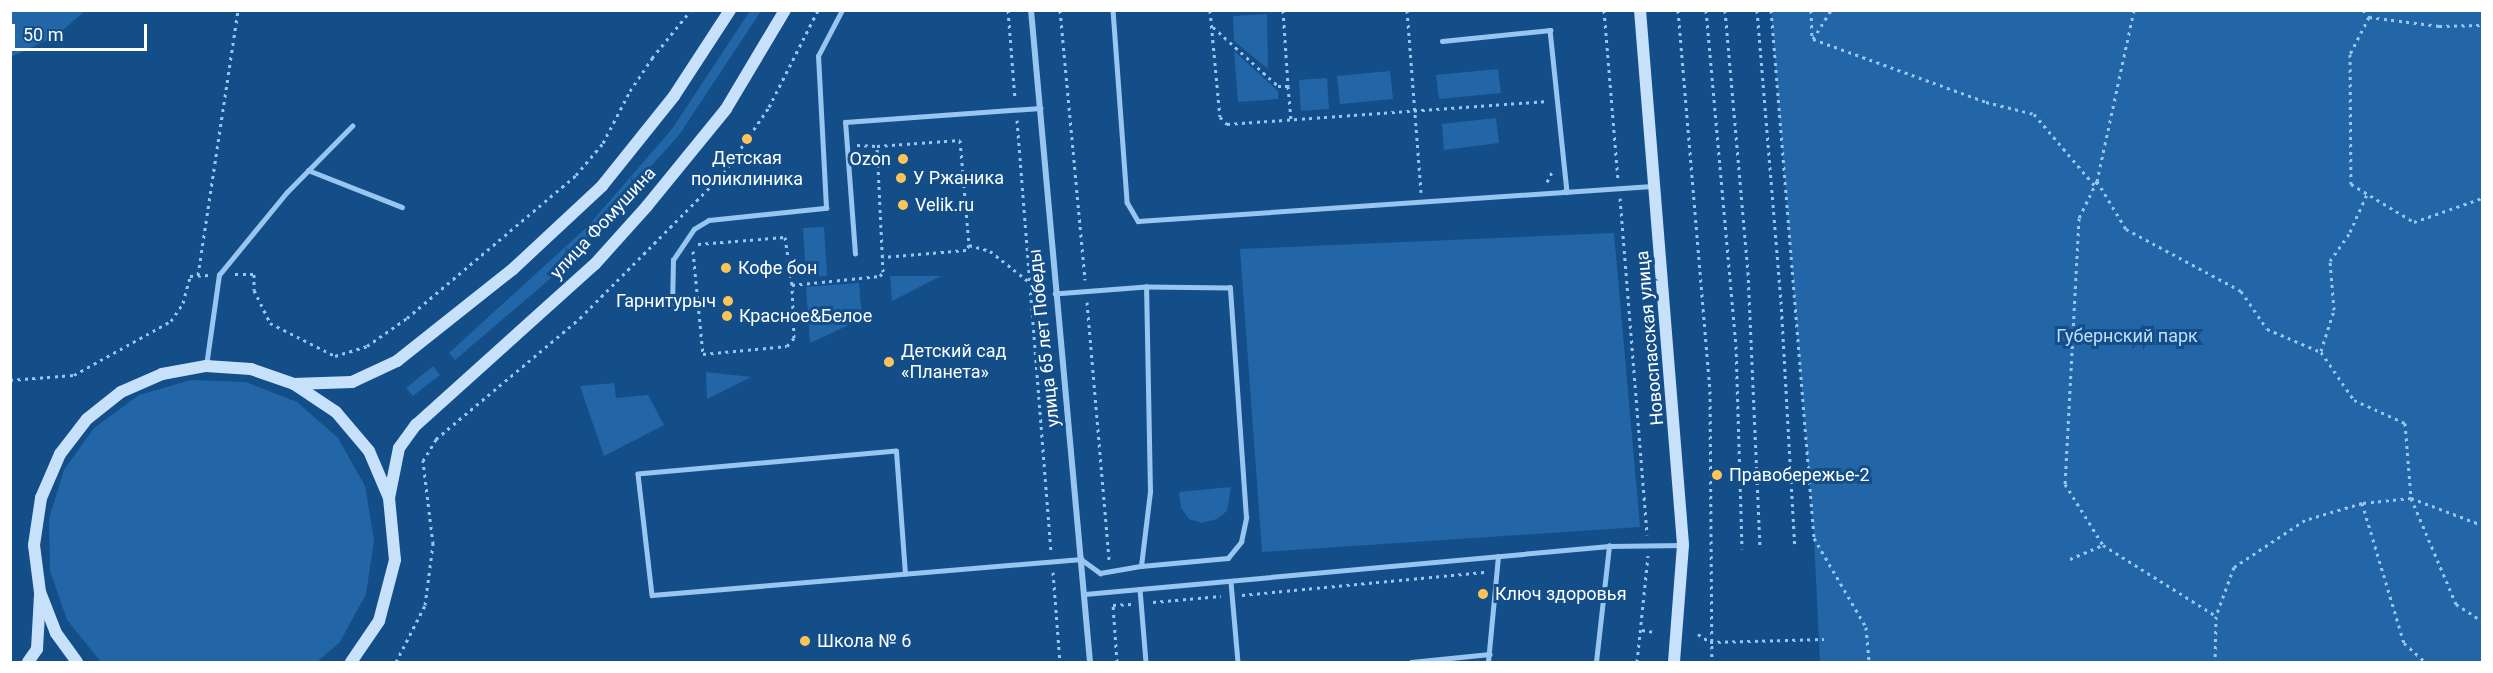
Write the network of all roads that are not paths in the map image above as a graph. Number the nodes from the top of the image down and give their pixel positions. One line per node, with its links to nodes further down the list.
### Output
1 (730, 10): 19 (main road, улица Фомушина)
2 (785, 10): 20 (main road, улица Фомушина)
3 (842, 10): 17 (lane)
4 (1031, 10): 8 (street, улица 65 лет Победы)
5 (1113, 10): 12 (lane)
6 (1640, 10): 11 (main road, Новоспасская улица)
7 (1442, 41): 12 (lane)
8 (1040, 108): 14 (lane); 16 (street, улица 65 лет Победы)
9 (352, 126): 10 (lane)
10 (308, 170): 13 (lane); 18 (lane)
11 (1654, 186): 12 (lane); 21 (main road, Новоспасская улица)
12 (1559, 193)
13 (402, 207)
14 (855, 254)
15 (1146, 287): 16 (lane); 25 (lane); 25 (lane)
16 (1055, 294): 24 (street, улица 65 лет Победы)
17 (672, 307)
18 (206, 366): 19 (main road); 29 (main road)
19 (294, 384): 20 (main road)
20 (389, 498): 34 (main road)
21 (1683, 544): 22 (lane); 41 (main road, Новоспасская улица)
22 (1609, 546): 23 (lane); 40 (lane)
23 (1498, 556): 27 (lane); 31 (lane)
24 (1081, 559): 25 (lane); 26 (lane); 30 (street, улица 65 лет Победы)
25 (1141, 566)
26 (905, 574): 26 (lane)
27 (1231, 582): 28 (lane); 37 (lane)
28 (1140, 589): 30 (lane); 36 (lane)
29 (40, 592): 32 (main road); 33 (main road)
30 (1084, 594): 35 (street, улица 65 лет Победы)
31 (1490, 654): 38 (lane); 39 (lane)
32 (28, 663)
33 (77, 663)
34 (351, 663)
35 (1090, 663)
36 (1146, 663)
37 (1238, 663)
38 (1411, 663)
39 (1488, 663)
40 (1596, 663)
41 (1674, 663)

